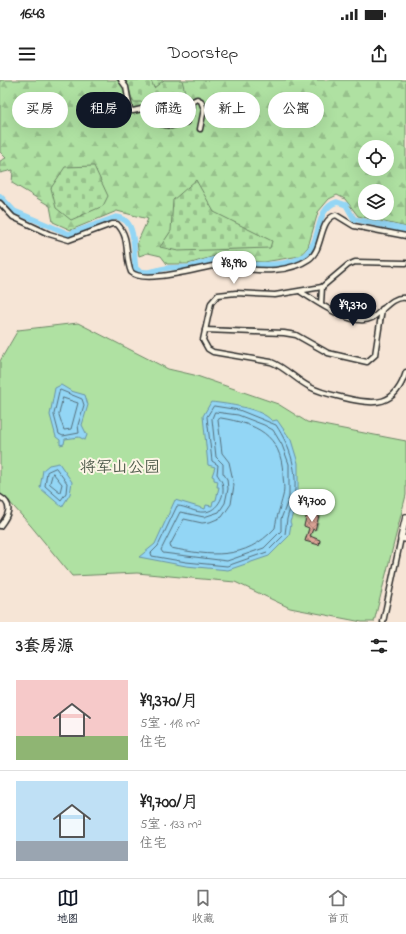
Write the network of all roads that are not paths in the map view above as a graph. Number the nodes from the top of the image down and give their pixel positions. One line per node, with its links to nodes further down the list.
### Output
1 (121, 80): 2 (street)
2 (200, 129)
3 (0, 203): 4 (street)
4 (406, 236)
5 (406, 262): 6 (street)
6 (322, 287): 7 (street); 9 (street)
7 (301, 292): 9 (street); 11 (street)
8 (406, 298): 10 (street)
9 (321, 304): 10 (street)
10 (382, 309): 11 (street)
11 (205, 330): 12 (street)
12 (406, 372)
13 (0, 497): 15 (street)
14 (406, 517): 16 (street)
15 (0, 526)
16 (404, 538): 17 (street)
17 (383, 622)

